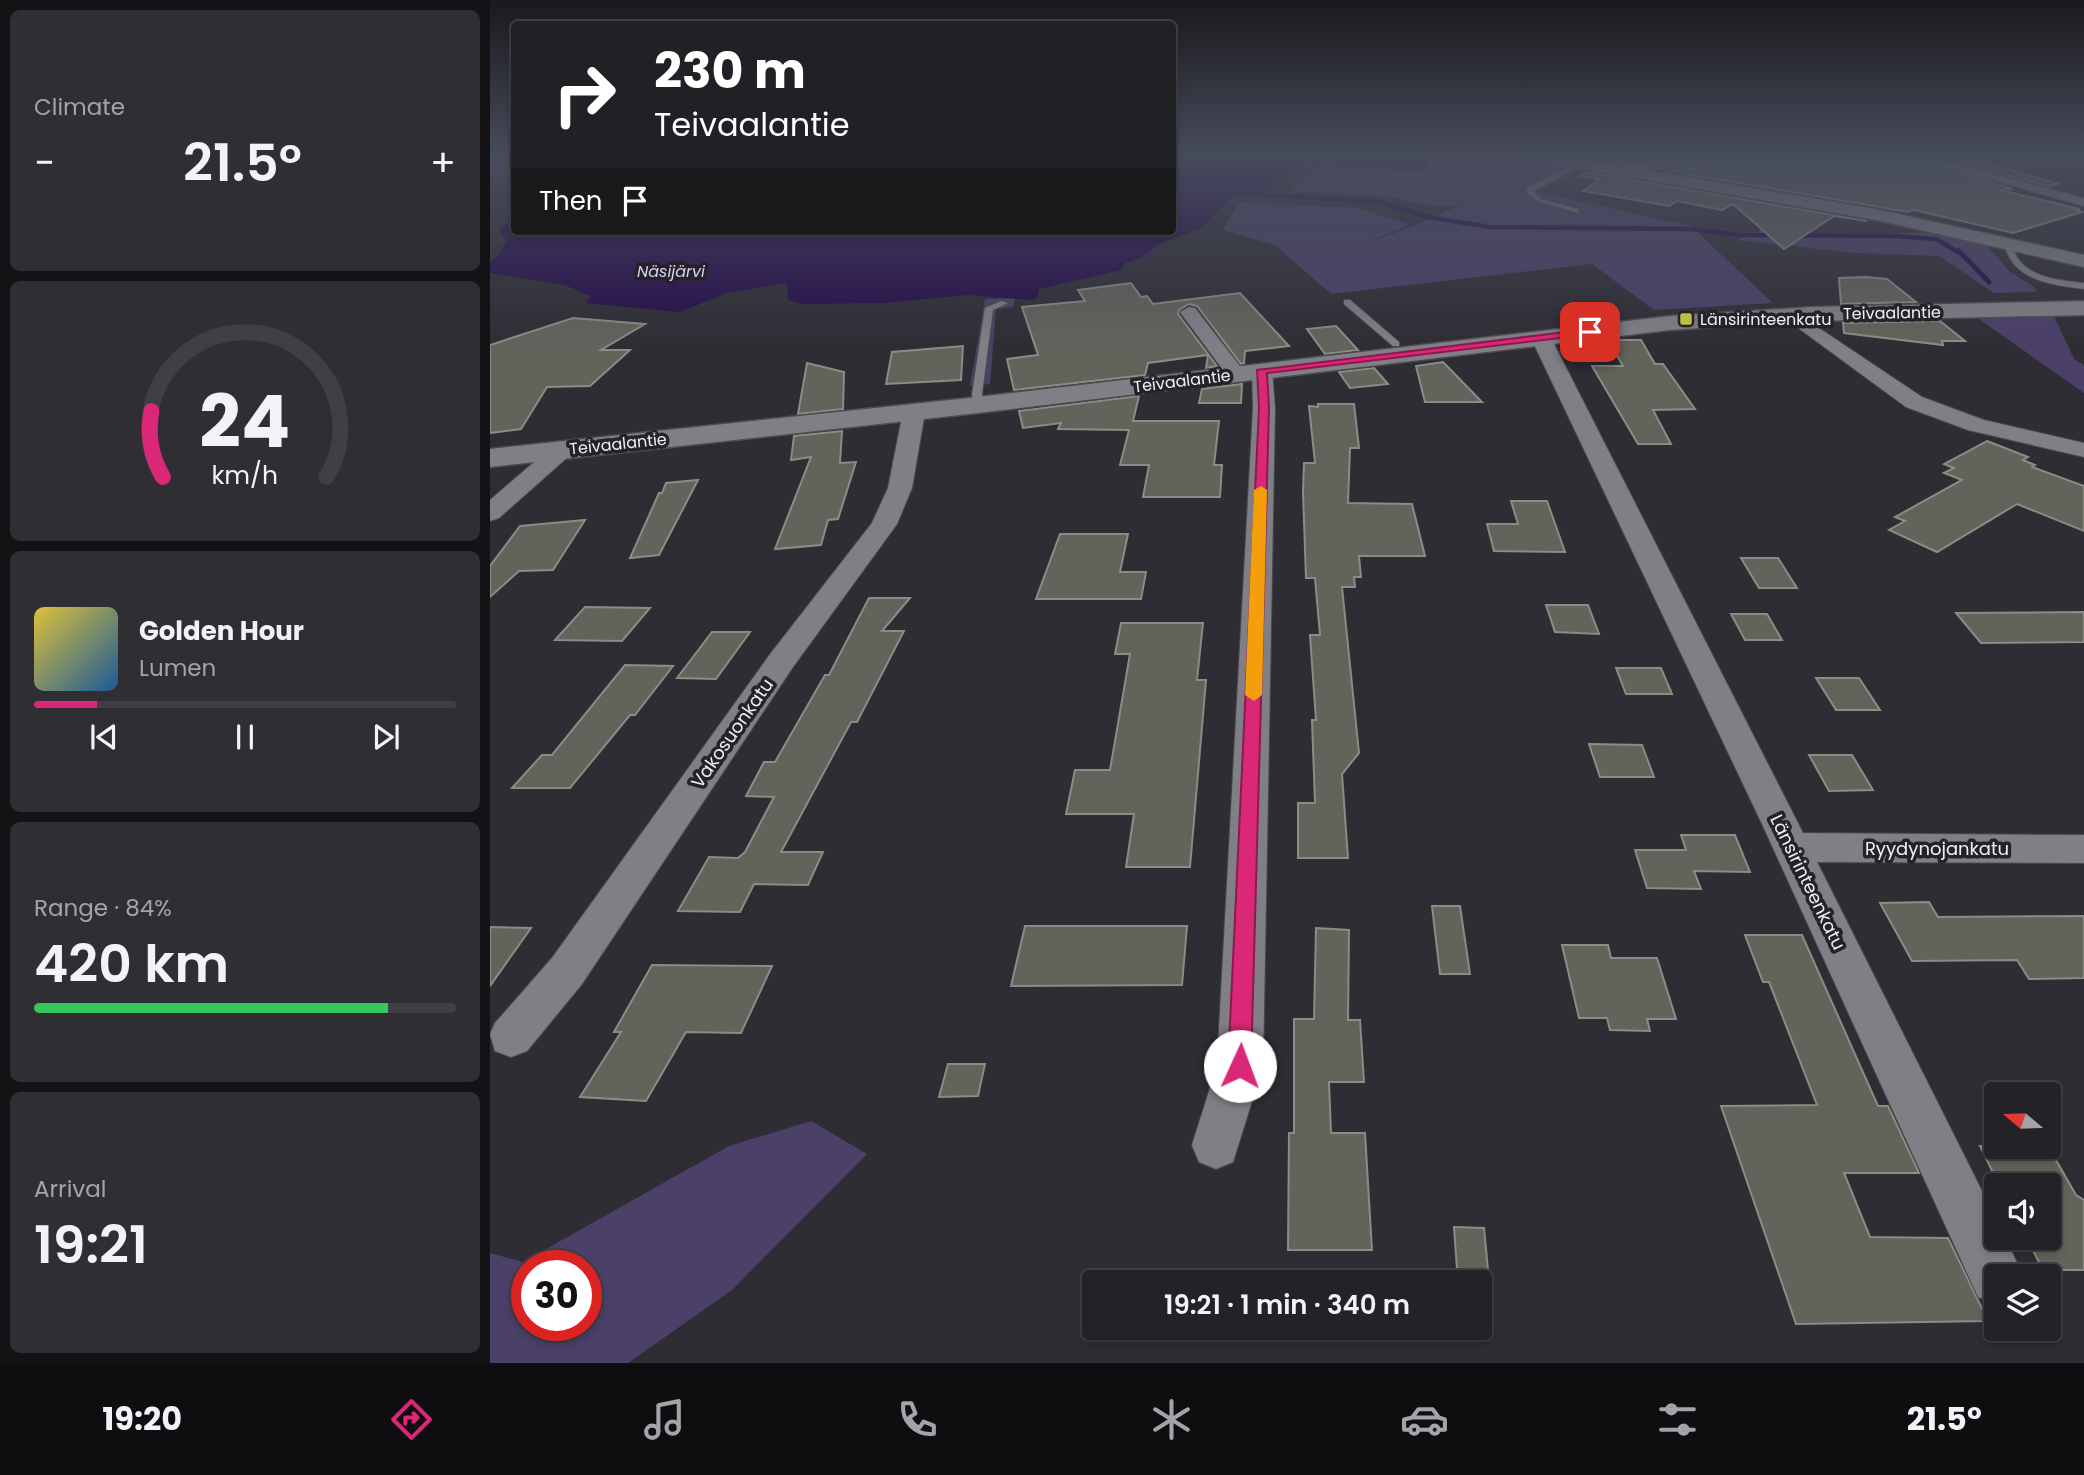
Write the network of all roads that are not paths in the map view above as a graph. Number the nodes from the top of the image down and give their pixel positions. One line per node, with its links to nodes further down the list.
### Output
1 (1896, 218): 2 (main road)
2 (2017, 244): 3 (main road); 4 (lane)
3 (2084, 261)
4 (2084, 286)
5 (1347, 302): 11 (lane)
6 (1004, 303): 13 (lane)
7 (2084, 308): 9 (main road, Teivaalantie)
8 (1189, 312): 12 (street)
9 (1792, 315): 10 (main road, Teivaalantie); 16 (street)
10 (1541, 338): 12 (main road, Teivaalantie); 19 (street, Länsirinteenkatu)
11 (1396, 344)
12 (1249, 372): 13 (main road, Teivaalantie); 22 (street)
13 (978, 405): 14 (main road, Teivaalantie)
14 (914, 412): 15 (main road, Teivaalantie); 21 (street, Vakosuonkatu)
15 (562, 450): 17 (main road, Teivaalantie); 18 (street)
16 (2084, 450)
17 (490, 458)
18 (490, 513)
19 (1791, 847): 20 (street, Ryydynojankatu); 23 (street, Länsirinteenkatu)
20 (2084, 849)
21 (501, 1046)
22 (1216, 1145)
23 (1990, 1264)

